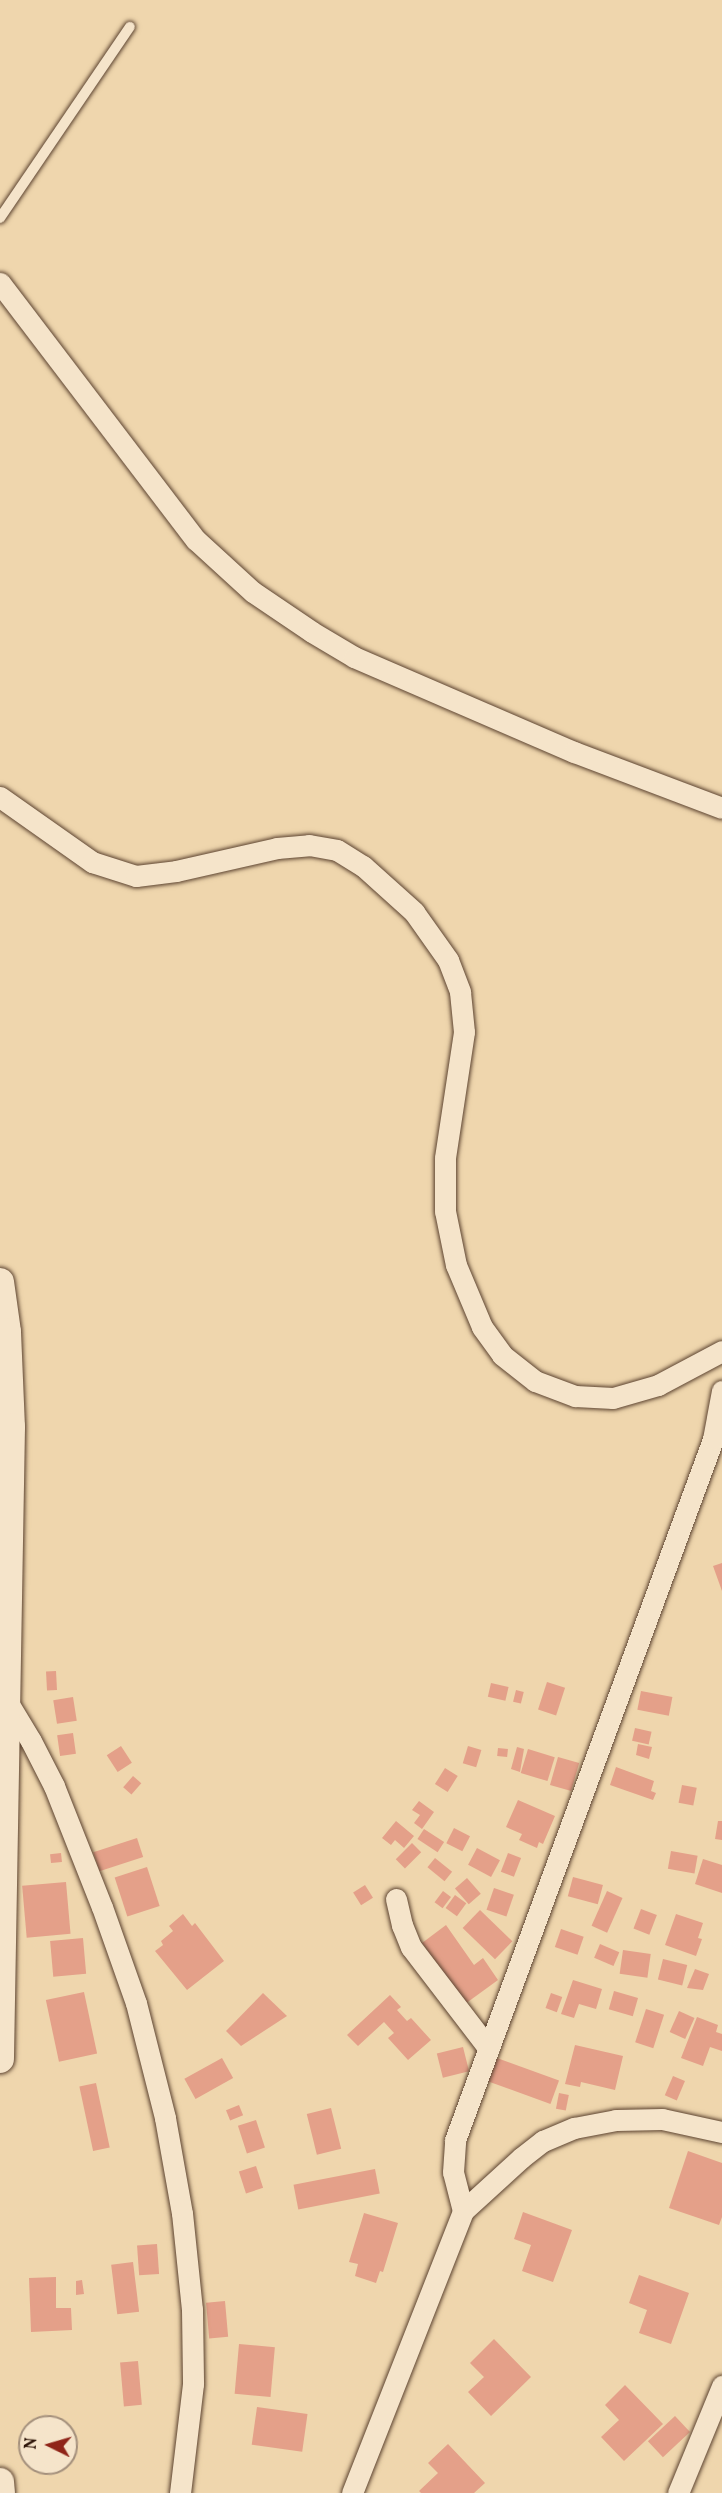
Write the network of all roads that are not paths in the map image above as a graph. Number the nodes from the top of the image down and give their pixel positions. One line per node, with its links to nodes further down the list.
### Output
1 (130, 27): 2 (lane)
2 (0, 218)
3 (0, 283): 5 (street)
4 (0, 797): 7 (street)
5 (722, 808)
6 (0, 1282): 9 (main road)
7 (722, 1351)
8 (721, 1404): 11 (street)
9 (8, 1702): 12 (main road); 18 (street)
10 (396, 1899): 11 (street)
11 (489, 2049): 14 (street)
12 (0, 2059)
13 (722, 2132): 14 (street)
14 (464, 2211): 19 (street)
15 (722, 2386): 20 (street)
16 (0, 2482): 17 (main road)
17 (1, 2493)
18 (180, 2493)
19 (352, 2493)
20 (678, 2493)

